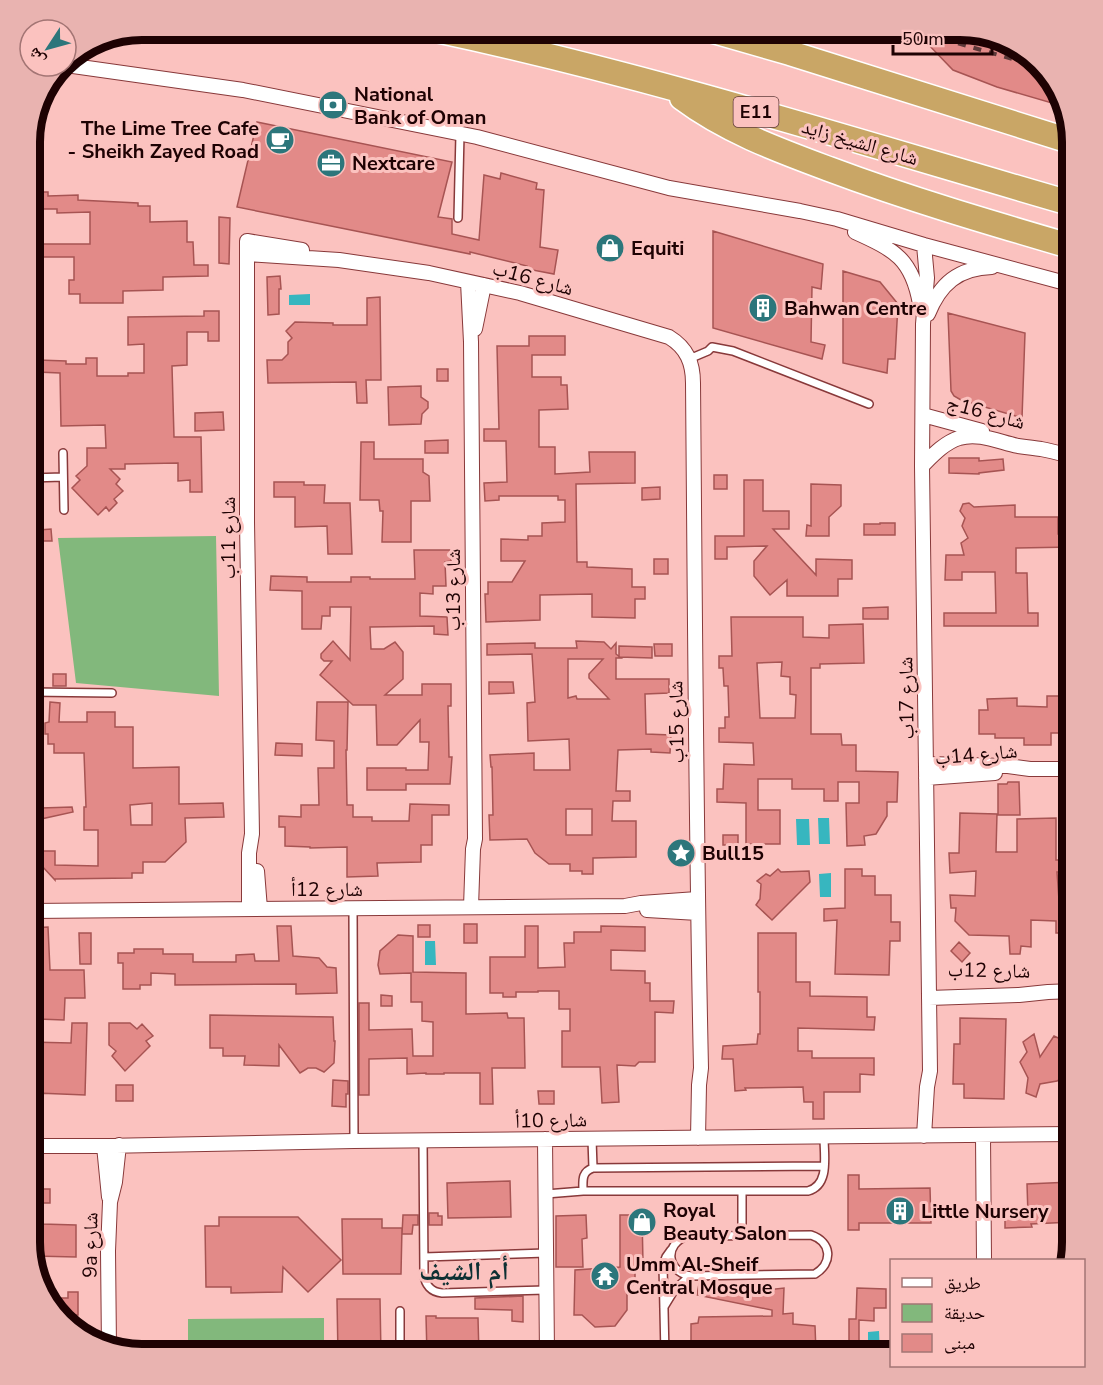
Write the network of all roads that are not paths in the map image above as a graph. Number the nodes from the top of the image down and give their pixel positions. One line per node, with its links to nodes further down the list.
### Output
1 (482, 40): 4 (highway, شارع الشيخ زايد / E11)
2 (747, 41): 6 (highway)
3 (78, 66): 5 (street)
4 (665, 86): 7 (highway, شارع الشيخ زايد / E11); 10 (highway)
5 (460, 134): 8 (street); 9 (lane)
6 (1062, 139)
7 (1062, 201)
8 (817, 215): 11 (street); 17 (street, شارع 17ب)
9 (458, 218)
10 (1062, 244)
11 (924, 245): 13 (street); 17 (street, شارع 17ب)
12 (248, 248): 14 (street, شارع 16ب); 37 (street, شارع 11ب)
13 (1004, 266): 15 (street); 17 (street, شارع 17ب)
14 (468, 282): 16 (street, شارع 16ب); 18 (street, شارع 13ب)
15 (1062, 282)
16 (483, 285): 18 (street, شارع 13ب); 19 (street, شارع 16ب)
17 (923, 324): 22 (street, شارع 17ب)
18 (471, 342): 35 (street, شارع 13ب)
19 (689, 359): 20 (street, شارع 16ب); 21 (lane)
20 (693, 375): 34 (street, شارع 15ب)
21 (869, 404)
22 (923, 415): 23 (street, شارع 16ج); 26 (street, شارع 17ب)
23 (1039, 448): 25 (street, شارع 16ج); 26 (street, شارع 16ج)
24 (63, 453): 27 (lane)
25 (1062, 454)
26 (922, 466): 33 (street, شارع 17ب)
27 (63, 477): 28 (lane); 29 (lane)
28 (41, 478)
29 (64, 510)
30 (40, 692): 31 (lane)
31 (112, 693)
32 (1062, 769): 33 (street, شارع 14ب)
33 (926, 771): 40 (street, شارع 17ب)
34 (697, 906): 35 (street, شارع 12أ); 46 (street, شارع 15ب)
35 (477, 907): 36 (street, شارع 12أ)
36 (353, 908): 37 (street, شارع 12أ); 49 (lane)
37 (254, 909): 38 (street, شارع 12أ)
38 (40, 910)
39 (1062, 992): 40 (street, شارع 12ب)
40 (929, 993): 42 (street, شارع 17ب)
41 (1062, 1134): 43 (street, شارع 10أ)
42 (929, 1136): 43 (street, شارع 10أ); 44 (street, شارع 10أ)
43 (983, 1136): 63 (street)
44 (824, 1137): 46 (street, شارع 10أ); 53 (lane)
45 (592, 1138): 46 (street, شارع 10أ); 47 (street, شارع 10أ); 54 (lane)
46 (704, 1138)
47 (545, 1139): 48 (street, شارع 10أ); 57 (street)
48 (423, 1140): 49 (street, شارع 10أ); 62 (lane)
49 (354, 1141): 50 (street, شارع 10أ)
50 (119, 1145): 52 (street, شارع 10أ); 58 (street, 9a شارع)
51 (40, 1146): 52 (street, شارع 10أ)
52 (104, 1146): 58 (street)
53 (824, 1166): 54 (lane); 56 (lane)
54 (592, 1168): 55 (lane)
55 (583, 1191): 56 (lane); 57 (lane)
56 (742, 1191): 59 (lane)
57 (545, 1194): 61 (street)
58 (110, 1202): 68 (street, 9a شارع)
59 (742, 1236): 60 (lane); 64 (lane)
60 (672, 1248): 64 (lane); 66 (lane)
61 (546, 1252): 62 (lane); 65 (street)
62 (424, 1257): 65 (lane)
63 (984, 1259)
64 (690, 1276): 66 (lane)
65 (547, 1290): 70 (street)
66 (664, 1307): 71 (lane)
67 (400, 1311): 69 (lane)
68 (109, 1338)
69 (400, 1344)
70 (547, 1344)
71 (665, 1344)

